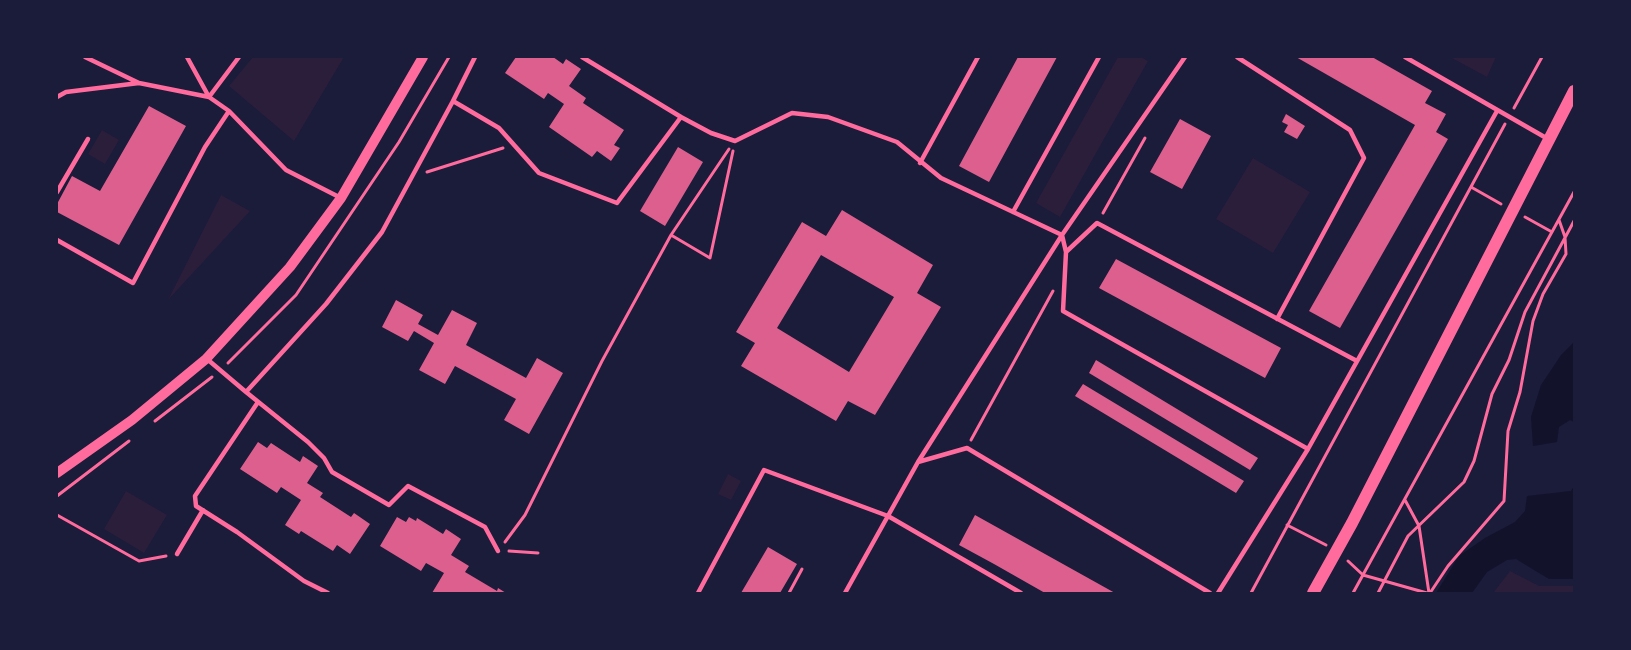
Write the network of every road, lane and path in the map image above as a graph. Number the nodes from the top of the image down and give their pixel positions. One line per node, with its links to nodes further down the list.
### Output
1 (85, 57): 13 (lane)
2 (187, 57): 16 (lane)
3 (239, 57): 16 (lane)
4 (423, 57): 31 (street)
5 (475, 57): 17 (lane)
6 (582, 57): 20 (lane)
7 (978, 57): 27 (lane)
8 (1098, 57): 32 (lane)
9 (1185, 57): 37 (lane)
10 (1237, 57): 42 (lane)
11 (1405, 57): 19 (lane)
12 (1542, 57): 21 (path)
13 (139, 83): 15 (lane); 16 (lane)
14 (1574, 91): 24 (main road)
15 (57, 97)
16 (208, 97): 18 (lane)
17 (453, 101): 26 (lane); 28 (lane)
18 (229, 111): 31 (lane); 39 (lane)
19 (1497, 111): 21 (lane); 44 (lane)
20 (681, 117): 25 (lane); 26 (lane)
21 (1509, 117): 24 (lane); 69 (path)
22 (1149, 130): 35 (path)
23 (88, 139): 29 (lane)
24 (1548, 139): 70 (main road)
25 (735, 141): 27 (lane); 36 (path); 36 (path)
26 (513, 144): 28 (path)
27 (920, 163): 32 (lane)
28 (412, 177): 45 (lane)
29 (57, 192)
30 (1574, 192): 33 (path)
31 (341, 198): 43 (street)
32 (1012, 212): 37 (lane)
33 (1559, 220): 38 (path); 51 (path)
34 (1574, 221): 38 (path)
35 (1098, 223): 40 (lane); 42 (lane)
36 (671, 235): 56 (path)
37 (1062, 235): 40 (lane); 49 (lane)
38 (1565, 237): 55 (path); 73 (path)
39 (57, 240)
40 (1066, 252): 41 (lane)
41 (1065, 268): 47 (path); 48 (lane)
42 (1277, 319): 44 (lane)
43 (206, 359): 45 (lane); 50 (street)
44 (1357, 361): 48 (lane)
45 (246, 392): 46 (lane)
46 (258, 402): 52 (lane); 56 (lane)
47 (967, 448): 49 (lane); 67 (lane)
48 (1308, 449): 68 (lane)
49 (918, 462): 54 (lane)
50 (57, 473)
51 (1405, 499): 55 (path); 60 (path)
52 (203, 510): 58 (lane); 62 (lane)
53 (57, 515): 58 (path)
54 (888, 516): 63 (lane); 65 (lane); 66 (lane)
55 (1419, 526): 61 (path); 73 (path)
56 (498, 551): 57 (path)
57 (538, 553)
58 (177, 554)
59 (802, 569): 64 (path)
60 (1363, 575): 61 (path); 71 (path)
61 (1384, 581): 72 (path); 73 (path)
62 (328, 593)
63 (698, 593)
64 (789, 593)
65 (845, 593)
66 (1021, 593)
67 (1210, 593)
68 (1218, 593)
69 (1251, 593)
70 (1312, 593)
71 (1353, 593)
72 (1378, 593)
73 (1429, 593)

